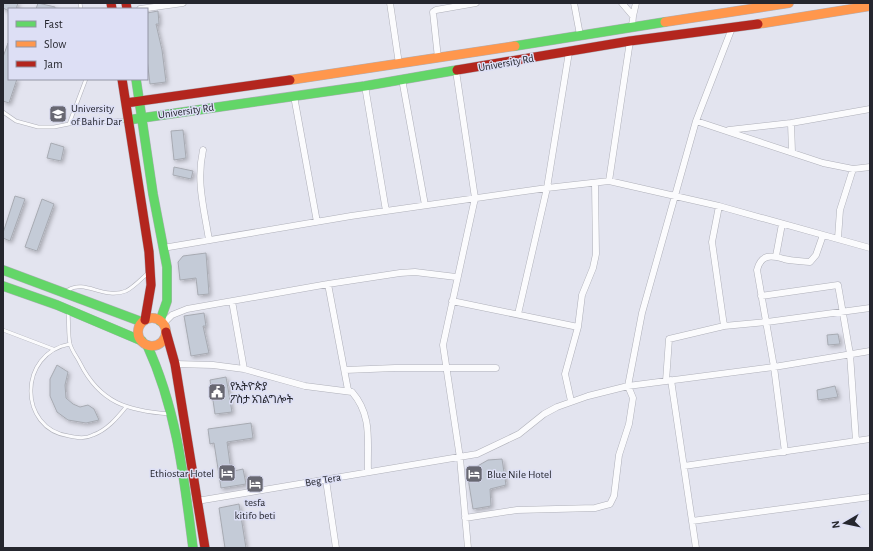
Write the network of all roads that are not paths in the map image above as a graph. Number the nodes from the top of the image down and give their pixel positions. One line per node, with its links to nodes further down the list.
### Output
1 (183, 3): 9 (street)
2 (390, 3): 17 (street)
3 (476, 3): 16 (street)
4 (574, 3): 13 (street)
5 (622, 3): 10 (street)
6 (636, 3): 10 (street)
7 (787, 3): 11 (main road, University Rd)
8 (870, 6): 12 (main road, University Rd)
9 (147, 8)
10 (633, 16): 11 (street)
11 (632, 27): 13 (main road, University Rd); 14 (main road)
12 (732, 28): 14 (main road, University Rd); 31 (street)
13 (580, 35): 16 (main road, University Rd)
14 (630, 42): 15 (main road, University Rd); 39 (street)
15 (569, 52): 18 (main road, University Rd); 41 (street)
16 (438, 58): 17 (main road, University Rd)
17 (399, 64): 19 (main road); 25 (main road, University Rd)
18 (456, 71): 19 (main road, University Rd); 43 (street)
19 (402, 79): 23 (main road, University Rd); 44 (street)
20 (86, 80): 33 (lane)
21 (122, 80): 26 (main road)
22 (136, 80): 25 (main road)
23 (365, 86): 24 (main road, University Rd); 46 (street)
24 (294, 96): 29 (main road, University Rd); 47 (street)
25 (140, 101): 26 (main road, University Rd); 29 (main road)
26 (126, 103): 30 (main road)
27 (870, 109): 32 (street)
28 (3, 112): 33 (lane)
29 (142, 117): 30 (main road, University Rd); 52 (main road)
30 (128, 120): 33 (lane); 54 (main road)
31 (696, 121): 34 (street); 42 (street)
32 (791, 123): 34 (street); 36 (street)
33 (70, 124)
34 (727, 130): 36 (street)
35 (203, 150): 51 (street)
36 (792, 152): 38 (street)
37 (870, 167): 38 (street)
38 (853, 169): 50 (street)
39 (609, 181): 40 (street); 42 (street)
40 (595, 183): 41 (street); 73 (street)
41 (548, 188): 43 (street); 68 (street)
42 (674, 196): 45 (street); 87 (street)
43 (475, 198): 44 (street); 58 (street)
44 (425, 205): 46 (street)
45 (719, 206): 48 (street); 72 (street)
46 (386, 211): 47 (street)
47 (317, 222): 51 (street)
48 (782, 224): 49 (street); 55 (street)
49 (823, 235): 50 (street); 55 (street)
50 (838, 238): 53 (street)
51 (209, 240): 52 (street)
52 (163, 248): 54 (main road); 71 (main road)
53 (870, 248)
54 (149, 252): 57 (main road)
55 (776, 256): 62 (street)
56 (3, 270): 61 (main road)
57 (151, 270): 61 (lane); 69 (main road)
58 (456, 277): 59 (street); 63 (street)
59 (328, 284): 64 (street); 85 (street)
60 (3, 286): 66 (main road)
61 (65, 293): 69 (main road)
62 (761, 296): 67 (street); 70 (street)
63 (452, 300): 68 (street); 82 (street)
64 (232, 301): 71 (street); 84 (street)
65 (870, 308): 67 (street)
66 (68, 310): 75 (main road); 76 (lane)
67 (842, 312): 70 (street); 79 (street)
68 (518, 314): 73 (street)
69 (143, 321): 71 (main road); 75 (main road)
70 (767, 322): 72 (street); 81 (street)
71 (163, 325): 75 (main road); 80 (main road)
72 (724, 326): 86 (street)
73 (578, 327): 89 (street)
74 (3, 330): 77 (lane)
75 (144, 343): 91 (main road)
76 (70, 344): 77 (lane); 90 (lane)
77 (53, 349): 90 (lane)
78 (870, 351): 79 (street, Beg Tera)
79 (850, 354): 81 (street, Beg Tera); 93 (street)
80 (175, 364): 84 (street); 100 (main road)
81 (774, 367): 86 (street, Beg Tera); 94 (street)
82 (447, 368): 83 (street); 85 (street); 95 (street)
83 (496, 368)
84 (244, 369): 88 (street)
85 (345, 370): 88 (street)
86 (668, 381): 87 (street, Beg Tera); 96 (street)
87 (628, 386): 89 (street, Beg Tera); 102 (street)
88 (348, 390): 97 (street)
89 (571, 401): 95 (street, Beg Tera)
90 (126, 407): 91 (lane)
91 (172, 414): 101 (main road)
92 (870, 439): 93 (street)
93 (856, 441): 94 (street)
94 (785, 452): 96 (street)
95 (460, 458): 97 (street, Beg Tera); 102 (street)
96 (684, 466): 103 (street)
97 (368, 472): 98 (street, Beg Tera)
98 (326, 480): 100 (street, Beg Tera); 106 (street)
99 (870, 497): 103 (street)
100 (197, 501): 101 (street, Beg Tera); 105 (main road)
101 (187, 503): 104 (main road)
102 (465, 518): 107 (street)
103 (692, 521): 108 (street)
104 (193, 548)
105 (205, 548)
106 (336, 548)
107 (468, 548)
108 (696, 548)

